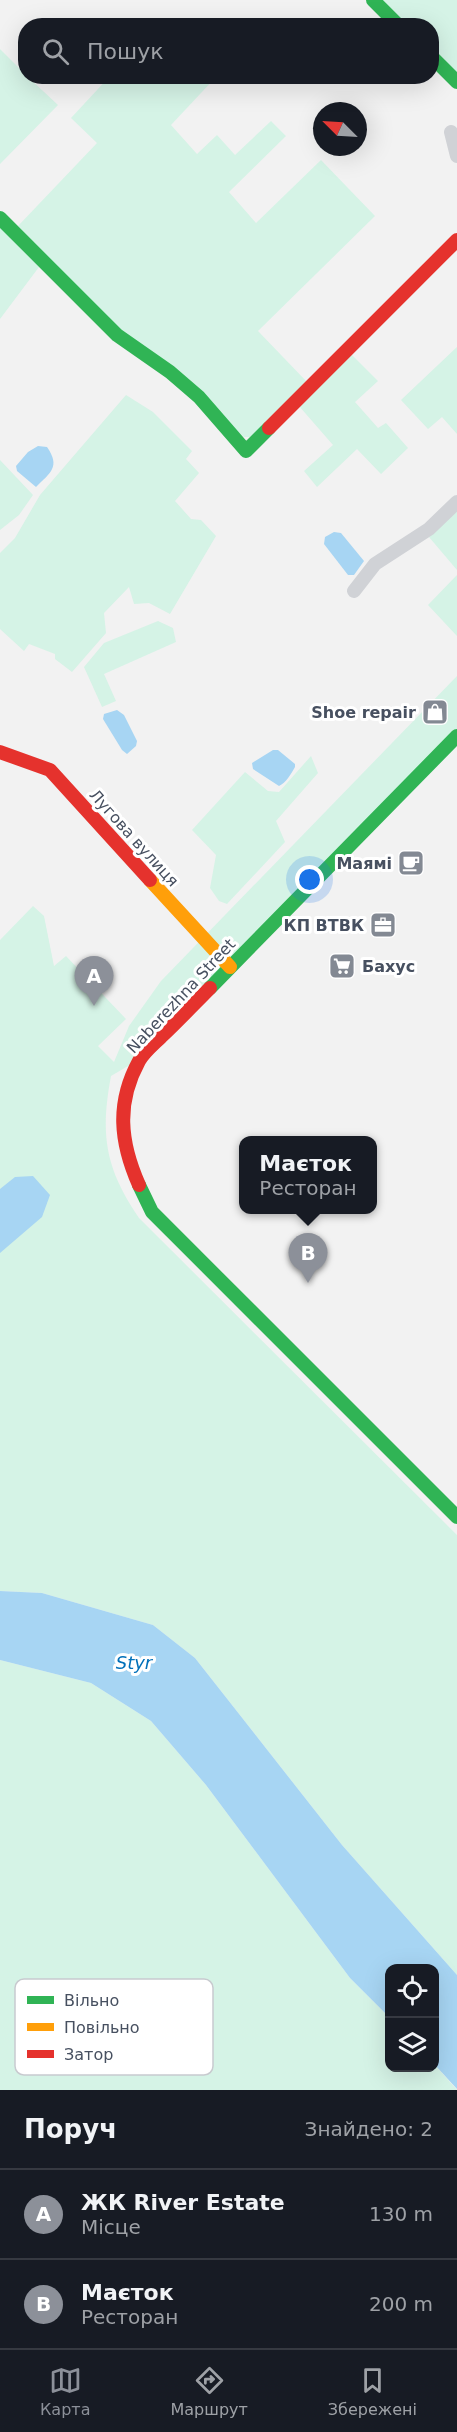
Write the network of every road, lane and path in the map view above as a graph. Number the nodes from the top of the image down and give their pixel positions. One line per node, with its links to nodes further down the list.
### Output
1 (373, 0): 2 (street)
2 (391, 18)
3 (439, 64): 4 (street)
4 (457, 82)
5 (451, 132): 6 (street)
6 (457, 156)
7 (0, 218): 8 (street)
8 (457, 240)
9 (457, 502): 10 (street)
10 (354, 591)
11 (457, 736): 13 (street, Naberezhna Street)
12 (0, 752): 13 (street, Лугова вулиця)
13 (230, 968): 14 (street, Naberezhna Street)
14 (457, 1517)

